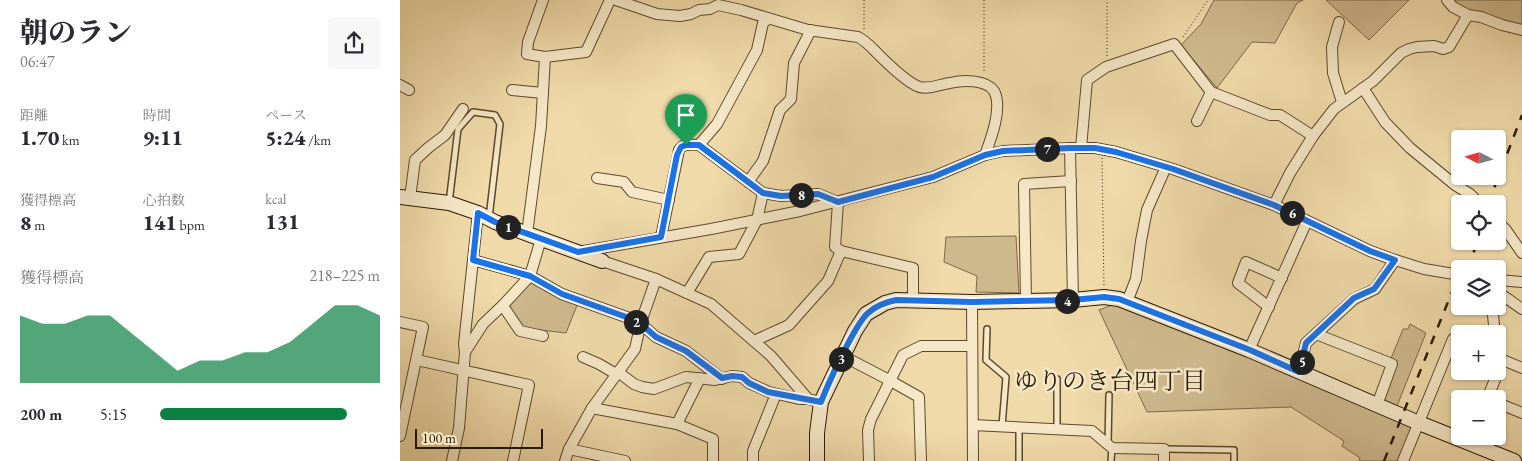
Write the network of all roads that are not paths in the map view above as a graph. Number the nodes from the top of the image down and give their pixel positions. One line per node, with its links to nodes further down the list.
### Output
1 (543, 0): 10 (street)
2 (610, 0): 10 (street)
3 (616, 0): 6 (street)
4 (1446, 0): 5 (street)
5 (1468, 15): 9 (street); 11 (street)
6 (768, 18): 8 (street); 19 (street)
7 (1339, 22): 15 (street)
8 (811, 30): 21 (street); 25 (street)
9 (1522, 30)
10 (545, 57): 14 (street)
11 (1363, 88): 15 (street); 27 (street)
12 (512, 90): 14 (street)
13 (1211, 92): 17 (street); 18 (street); 20 (street)
14 (543, 93): 37 (street)
15 (1342, 102): 18 (street)
16 (463, 109): 28 (street)
17 (1197, 121)
18 (1314, 136): 32 (street)
19 (699, 145): 25 (street); 29 (street)
20 (1075, 148): 21 (street); 22 (street); 24 (street)
21 (985, 155): 30 (street)
22 (1166, 167): 32 (street); 58 (street)
23 (597, 178): 29 (street)
24 (1071, 181): 55 (street); 56 (street)
25 (748, 182): 26 (street)
26 (763, 193): 30 (street); 34 (street)
27 (1471, 195)
28 (405, 198): 31 (street)
29 (669, 200): 38 (street)
30 (838, 202): 34 (street); 40 (street)
31 (449, 203): 33 (street); 33 (lane)
32 (1274, 205): 35 (street)
33 (483, 216): 37 (street); 43 (street)
34 (757, 220): 38 (street); 52 (street)
35 (1307, 221): 44 (street); 48 (street)
36 (1506, 230): 42 (street)
37 (527, 234): 39 (street)
38 (661, 237): 41 (street)
39 (541, 239): 41 (street); 47 (street)
40 (841, 251): 54 (street); 67 (street)
41 (578, 252): 45 (street)
42 (1522, 253)
43 (473, 260): 47 (street); 71 (street)
44 (1395, 260): 46 (street); 65 (street)
45 (602, 261): 49 (street)
46 (1451, 274)
47 (530, 276): 59 (street); 63 (street)
48 (1282, 278): 60 (street); 60 (street)
49 (656, 279): 52 (street); 63 (street)
50 (1506, 281): 51 (street)
51 (1522, 282)
52 (687, 293): 67 (street)
53 (1506, 298): 61 (street)
54 (913, 300): 57 (street); 72 (street)
55 (1072, 300): 56 (street); 58 (street)
56 (1026, 301): 57 (street)
57 (972, 302): 69 (street)
58 (1128, 302): 70 (street)
59 (503, 306): 66 (street); 71 (street)
60 (1269, 307): 70 (street)
61 (1522, 310)
62 (400, 322): 74 (street)
63 (641, 324): 79 (street); 81 (street)
64 (987, 329): 94 (lane)
65 (1316, 334): 78 (street); 87 (street)
66 (543, 336)
67 (754, 341): 86 (street)
68 (1451, 344): 91 (street)
69 (972, 346): 83 (street); 93 (street)
70 (1250, 350): 78 (street)
71 (465, 352): 77 (street)
72 (843, 356): 83 (street); 86 (street)
73 (583, 357): 79 (street)
74 (416, 360): 77 (street); 98 (street)
75 (1506, 361): 76 (street)
76 (1522, 367)
77 (463, 371): 103 (street); 104 (street)
78 (1299, 372): 87 (street)
79 (617, 373): 80 (street); 89 (street)
80 (700, 378): 81 (street); 92 (street)
81 (722, 378): 84 (street)
82 (1057, 379): 96 (lane)
83 (889, 380): 110 (street); 111 (street)
84 (776, 394): 86 (street); 108 (street)
85 (1109, 395): 100 (lane)
86 (815, 401): 109 (street)
87 (1377, 405): 91 (street)
88 (1506, 406): 90 (street)
89 (592, 408): 92 (street); 101 (street)
90 (1522, 413)
91 (1418, 423): 97 (street); 117 (street)
92 (677, 424): 107 (street)
93 (973, 426): 94 (street); 112 (street)
94 (1002, 427): 95 (street)
95 (1019, 428): 96 (street); 113 (lane)
96 (1057, 429): 100 (street)
97 (1451, 434)
98 (400, 436)
99 (1481, 445): 118 (street)
100 (1110, 447): 102 (street); 114 (lane)
101 (569, 449): 105 (street); 106 (street)
102 (1164, 449): 115 (street); 116 (lane)
103 (452, 461)
104 (513, 461)
105 (566, 461)
106 (625, 461)
107 (714, 461)
108 (753, 461)
109 (817, 461)
110 (869, 461)
111 (921, 461)
112 (973, 461)
113 (1019, 461)
114 (1111, 461)
115 (1164, 461)
116 (1234, 461)
117 (1403, 461)
118 (1514, 461)

